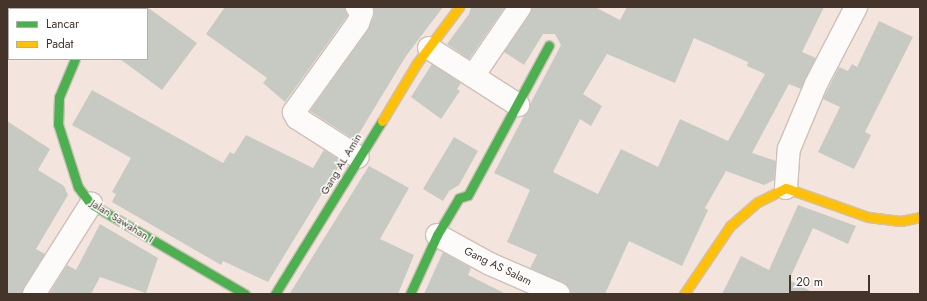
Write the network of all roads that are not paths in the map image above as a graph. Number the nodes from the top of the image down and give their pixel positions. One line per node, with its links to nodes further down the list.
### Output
1 (357, 7): 10 (street)
2 (459, 7): 6 (street, Gang AL Amin)
3 (520, 7): 8 (street)
4 (856, 7): 11 (street)
5 (549, 45): 9 (street)
6 (429, 48): 8 (street); 10 (street, Gang AL Amin)
7 (75, 60): 12 (street, Jalan Sawahan I)
8 (473, 76): 9 (street)
9 (518, 105): 14 (street)
10 (358, 158): 17 (street, Gang AL Amin)
11 (786, 188): 13 (street); 20 (street)
12 (91, 204): 15 (street); 16 (street, Jalan Sawahan I)
13 (920, 217)
14 (437, 235): 18 (street); 19 (street, Gang AS Salam)
15 (34, 294)
16 (245, 294)
17 (275, 294)
18 (410, 294)
19 (560, 294)
20 (684, 294)

